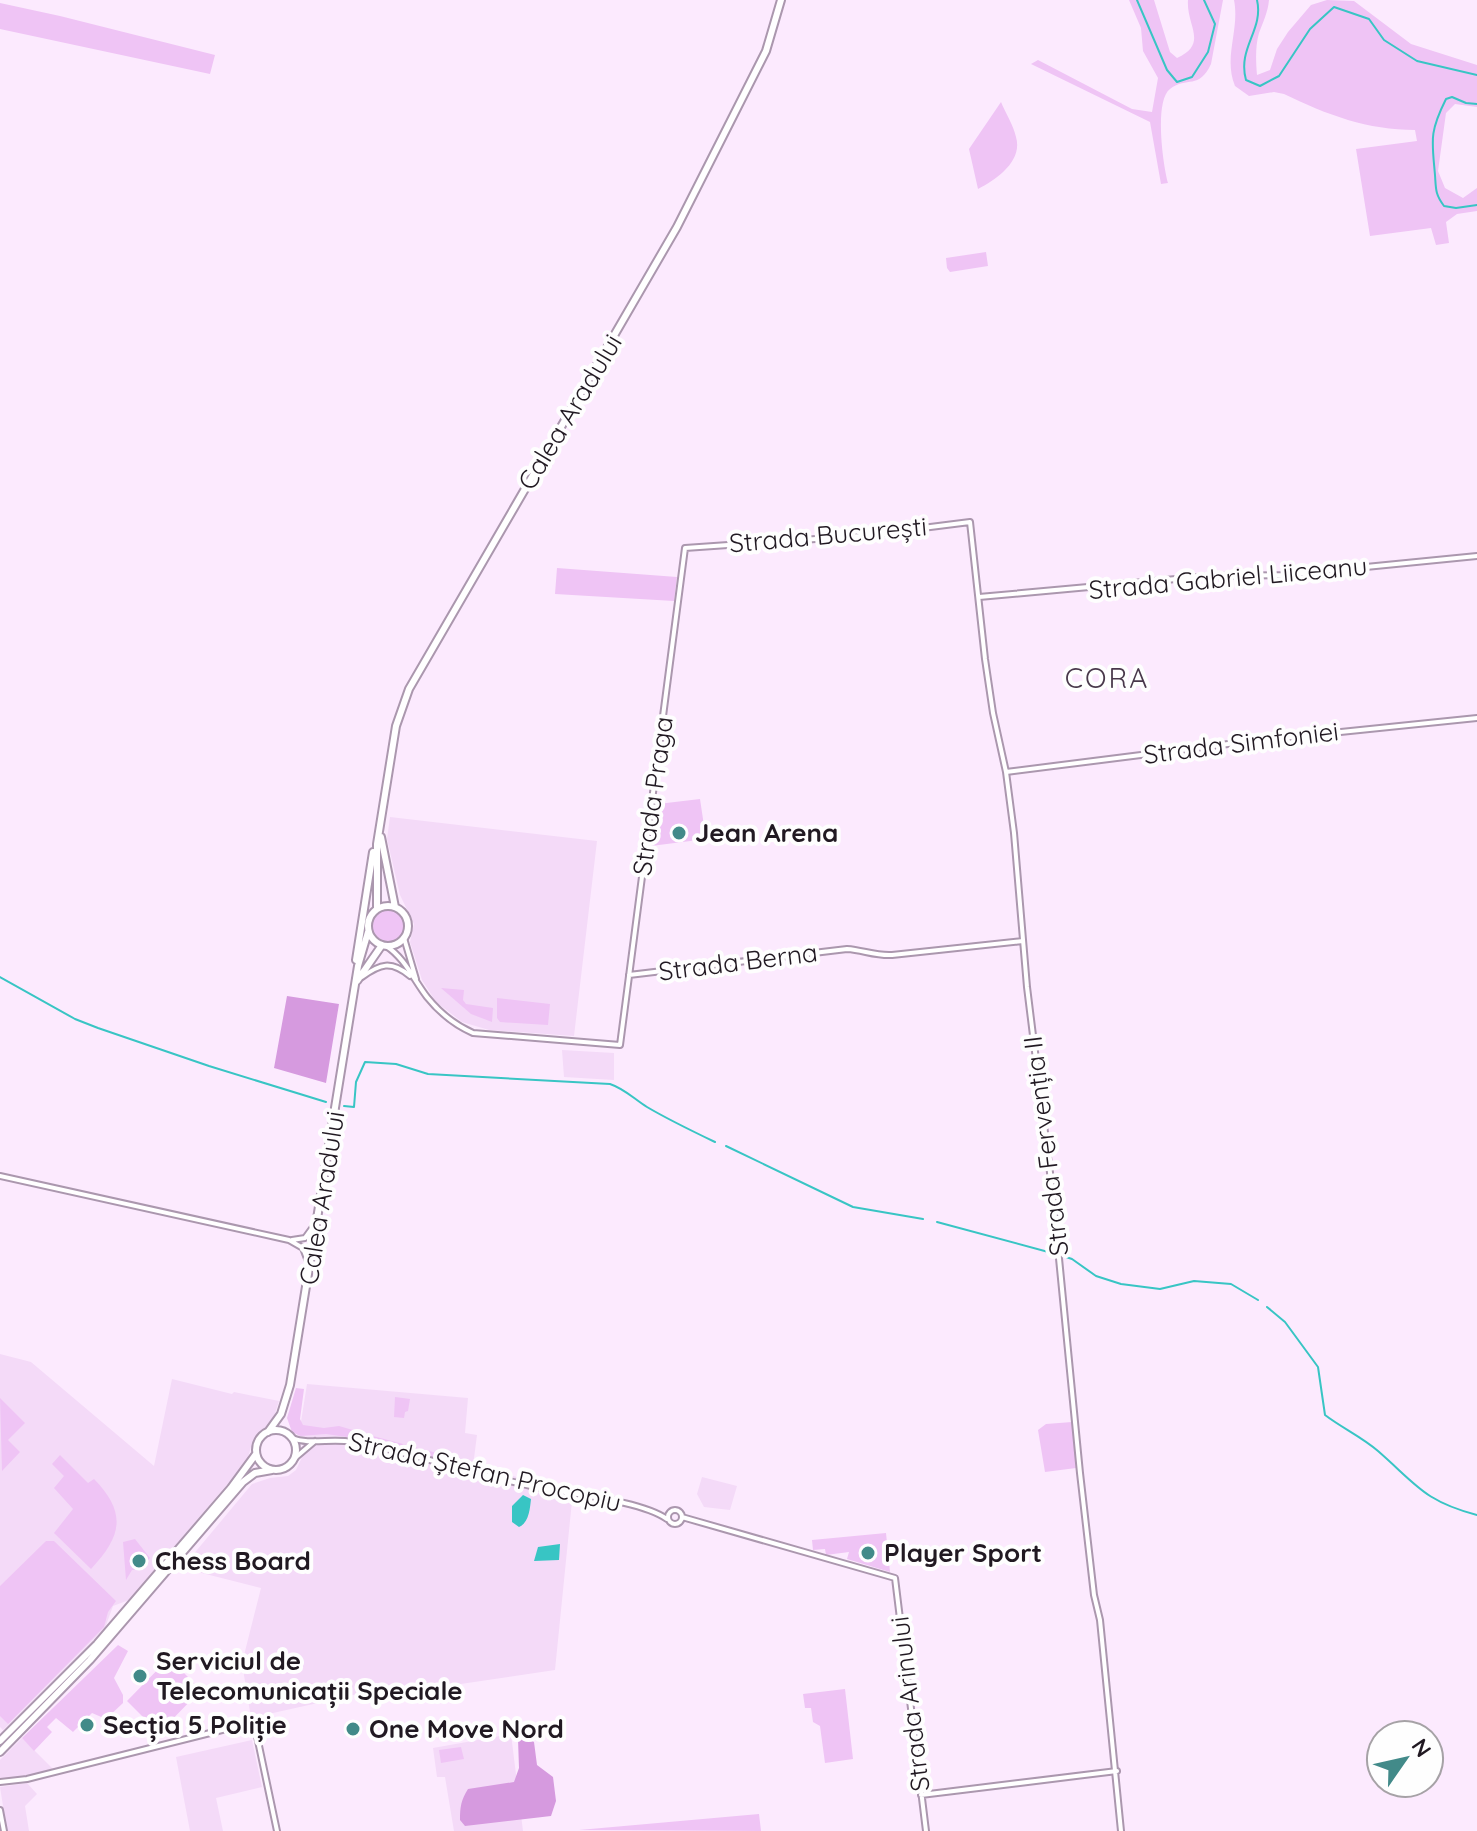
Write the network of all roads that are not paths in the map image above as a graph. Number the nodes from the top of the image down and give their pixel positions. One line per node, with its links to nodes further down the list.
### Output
1 (781, 0): 8 (main road, Calea Aradului)
2 (970, 522): 3 (street, Strada București); 5 (street, Strada Fervenția II)
3 (685, 548): 15 (street, Strada Praga)
4 (1477, 556): 5 (street, Strada Gabriel Liiceanu)
5 (979, 597): 7 (street, Strada Fervenția II)
6 (1477, 718): 7 (street, Strada Simfoniei)
7 (1006, 772): 13 (street, Strada Fervenția II)
8 (380, 830): 9 (main road, Calea Aradului); 10 (main road, Calea Aradului); 16 (main road)
9 (395, 907): 10 (main road); 12 (main road)
10 (377, 909): 11 (main road)
11 (368, 932): 14 (main road); 16 (main road, Calea Aradului)
12 (404, 938): 14 (main road); 17 (street)
13 (1023, 941): 15 (street, Strada Berna); 35 (street, Strada Fervenția II)
14 (384, 946): 16 (main road, Calea Aradului); 17 (street)
15 (629, 975): 17 (street, Strada Praga)
16 (357, 981): 17 (street); 19 (main road, Calea Aradului)
17 (416, 981)
18 (0, 1176): 20 (street)
19 (319, 1218): 20 (street); 21 (main road, Calea Aradului)
20 (289, 1240): 21 (street)
21 (311, 1271): 22 (main road, Calea Aradului)
22 (281, 1414): 23 (main road, Calea Aradului); 24 (main road)
23 (268, 1432): 24 (main road); 26 (main road)
24 (290, 1436): 25 (street, Strada Ștefan Procopiu); 27 (main road)
25 (317, 1440): 27 (street, Strada Ștefan Procopiu); 29 (street, Strada Ștefan Procopiu)
26 (256, 1454): 28 (main road); 33 (main road)
27 (295, 1458): 28 (main road)
28 (272, 1470): 34 (main road)
29 (652, 1510): 30 (street, Strada Ștefan Procopiu); 31 (street, Strada Ștefan Procopiu)
30 (669, 1512): 31 (street); 32 (street, Strada Ștefan Procopiu)
31 (667, 1519): 32 (street, Strada Ștefan Procopiu)
32 (681, 1519): 37 (street, Strada Arinului)
33 (0, 1741)
34 (0, 1752)
35 (1117, 1771): 37 (street); 42 (street, Strada Fervenția II)
36 (0, 1782): 40 (street)
37 (921, 1795): 41 (street, Strada Arinului)
38 (0, 1810): 39 (street)
39 (4, 1831)
40 (277, 1831)
41 (926, 1831)
42 (1121, 1831)

